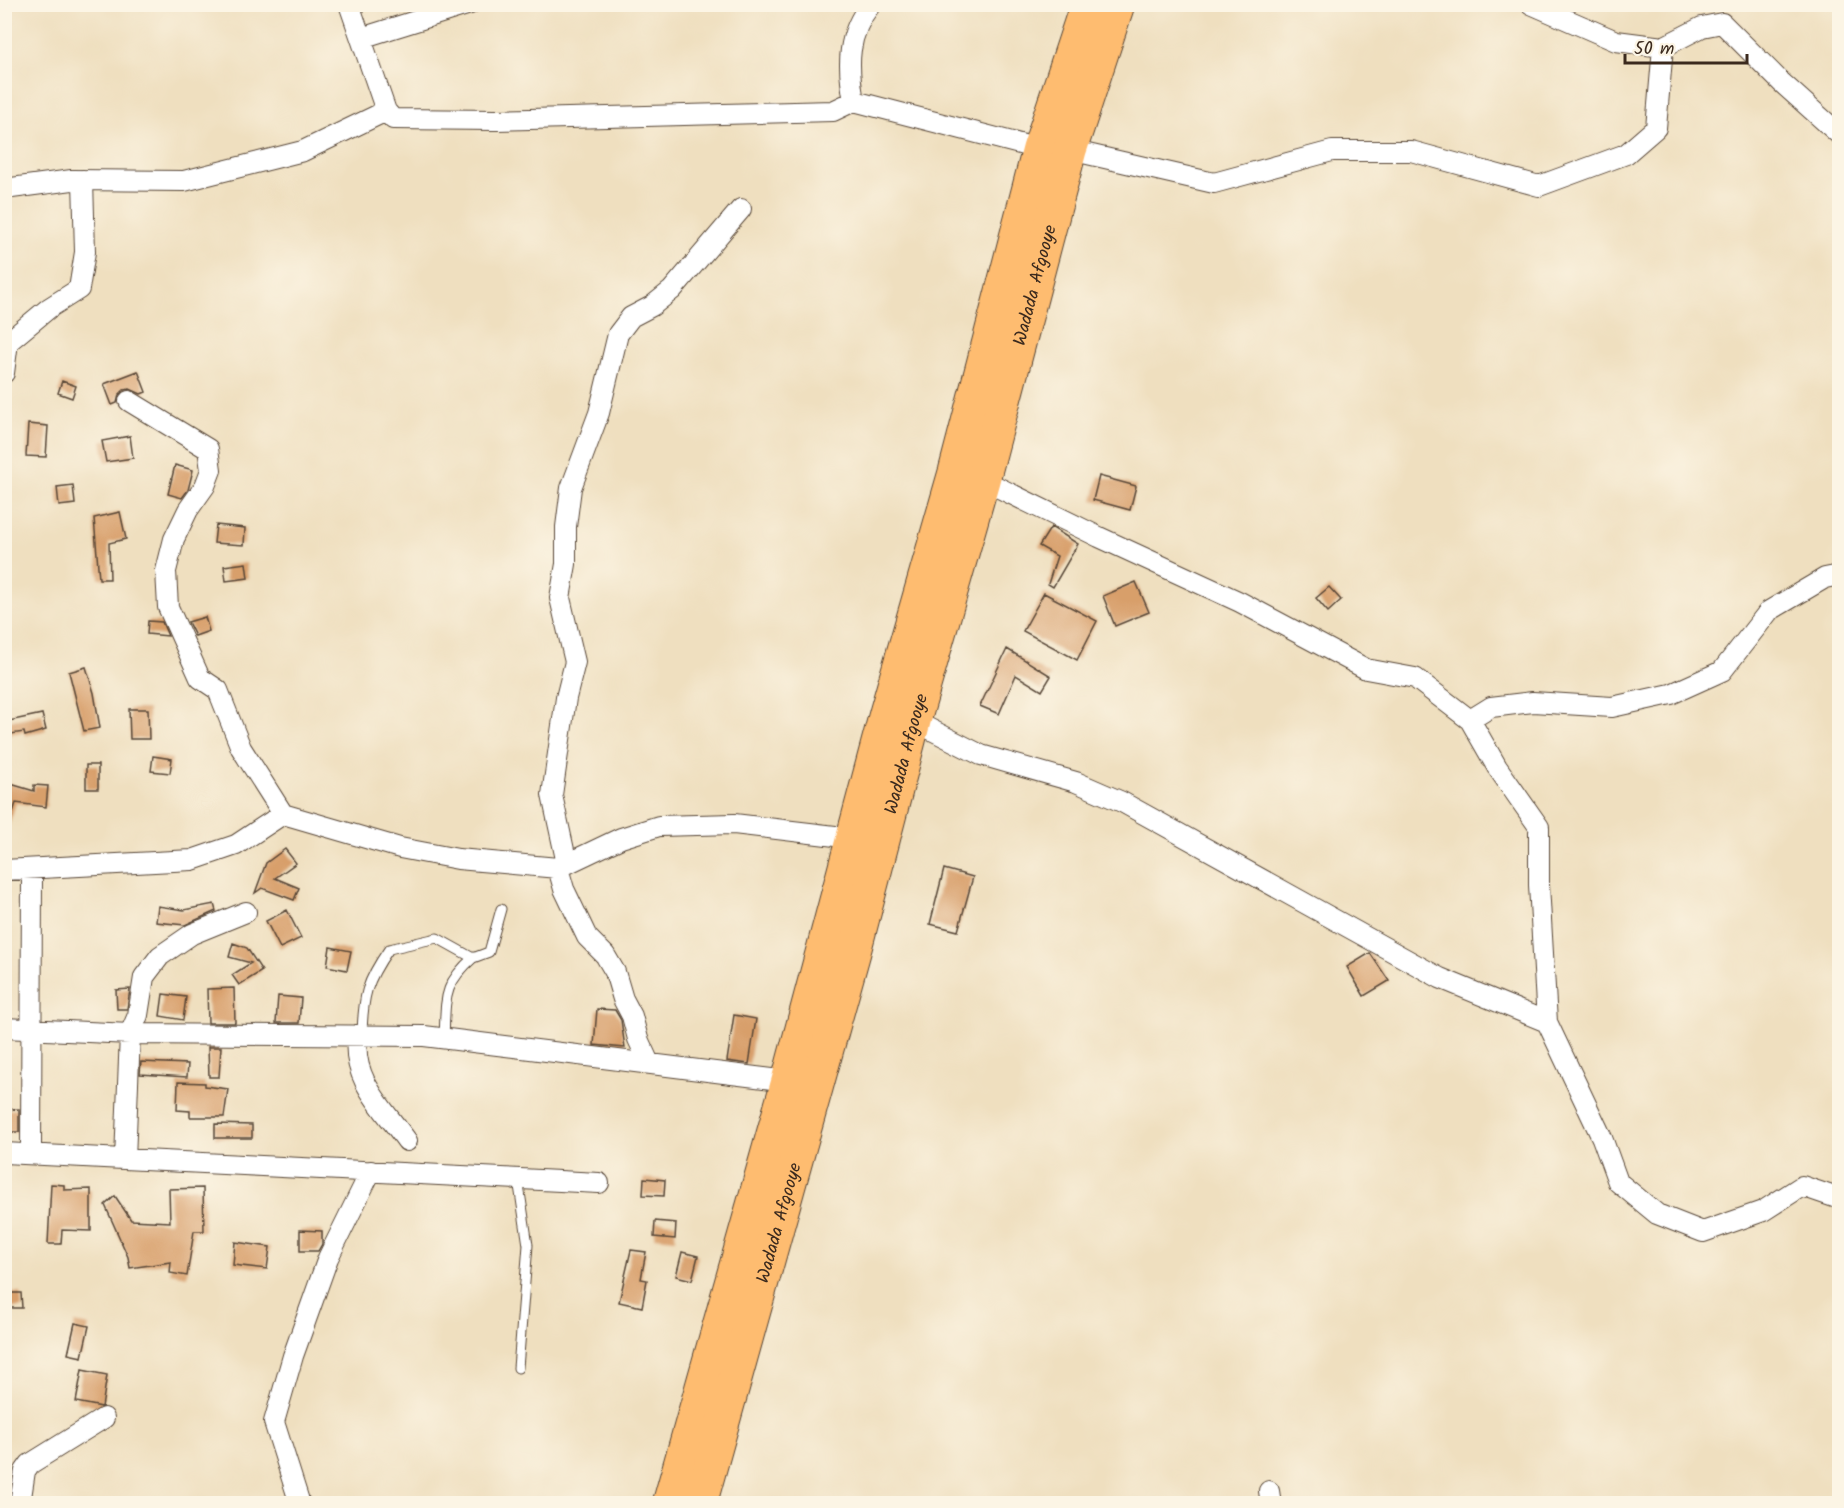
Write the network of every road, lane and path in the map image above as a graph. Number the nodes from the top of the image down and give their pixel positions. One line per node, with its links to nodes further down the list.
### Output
1 (349, 4): 8 (street)
2 (470, 4): 8 (street)
3 (871, 4): 10 (street)
4 (1087, 4): 13 (highway, Wadada Afgooye)
5 (1118, 4): 13 (highway, Wadada Afgooye)
6 (1531, 4): 9 (street)
7 (1721, 14): 9 (street); 12 (street)
8 (361, 38): 11 (street)
9 (1663, 47): 13 (street)
10 (854, 101): 11 (street); 13 (street)
11 (386, 111): 14 (street)
12 (1839, 135)
13 (1055, 149): 20 (highway, Wadada Afgooye); 25 (highway, Wadada Afgooye)
14 (83, 180): 15 (street); 17 (street)
15 (4, 189)
16 (741, 209): 26 (street)
17 (6, 342): 18 (street)
18 (4, 373)
19 (129, 401): 24 (street)
20 (983, 480): 22 (street); 23 (highway, Wadada Afgooye)
21 (1839, 575): 22 (street)
22 (1470, 720): 32 (street)
23 (914, 721): 32 (street); 53 (highway, Wadada Afgooye)
24 (283, 814): 26 (street); 27 (street)
25 (852, 838): 26 (street); 39 (highway, Wadada Afgooye)
26 (563, 866): 38 (street)
27 (32, 869): 28 (street); 34 (street)
28 (4, 870)
29 (501, 909): 31 (lane)
30 (246, 912): 35 (street)
31 (474, 957): 36 (lane); 37 (lane)
32 (1547, 1022): 47 (street)
33 (4, 1028): 34 (street)
34 (32, 1030): 35 (street); 42 (street)
35 (130, 1034): 36 (street); 43 (street)
36 (360, 1035): 37 (street); 40 (street)
37 (444, 1039): 38 (street)
38 (649, 1064): 39 (street)
39 (788, 1081): 52 (highway, Wadada Afgooye)
40 (407, 1141)
41 (4, 1152): 42 (street)
42 (31, 1154): 43 (street)
43 (125, 1159): 44 (street)
44 (371, 1171): 45 (street); 51 (street)
45 (518, 1179): 46 (street); 48 (lane)
46 (599, 1183)
47 (1839, 1199)
48 (518, 1368)
49 (104, 1418): 50 (street)
50 (20, 1503)
51 (300, 1503)
52 (669, 1503)
53 (700, 1503)

